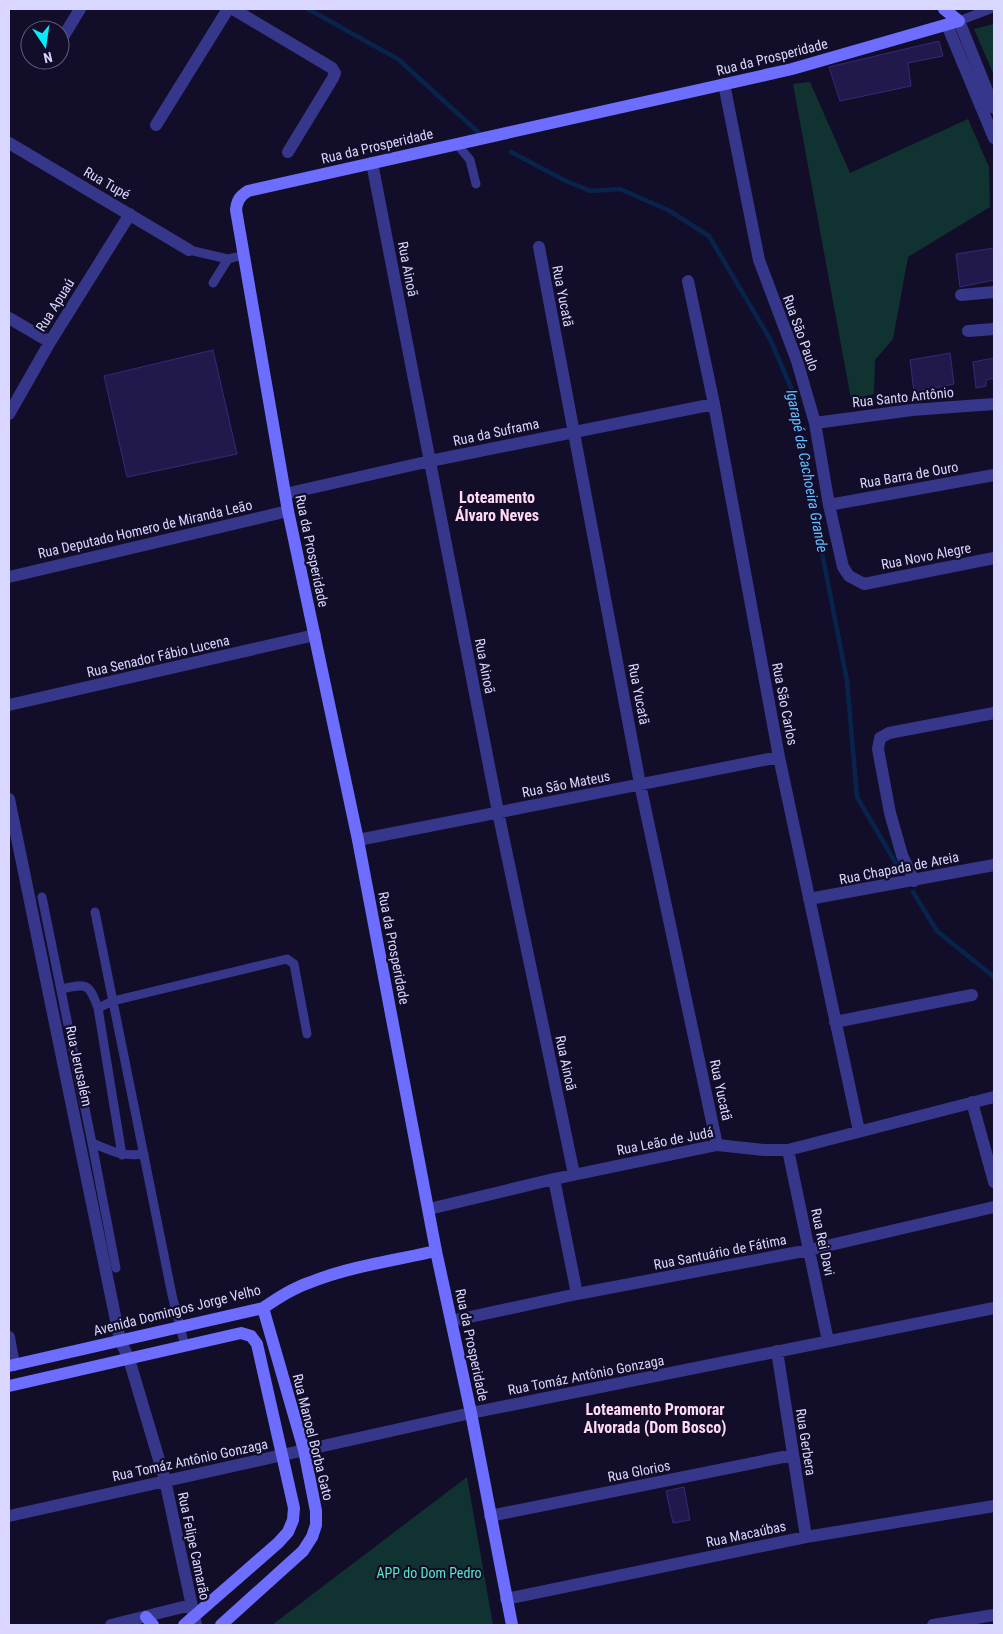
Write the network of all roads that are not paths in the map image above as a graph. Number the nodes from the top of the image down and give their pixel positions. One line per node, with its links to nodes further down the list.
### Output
1 (80, 9): 7 (street)
2 (228, 9): 10 (street)
3 (234, 9): 14 (street)
4 (943, 9): 6 (street)
5 (990, 9): 6 (lane)
6 (953, 23): 8 (street, Rua da Prosperidade); 9 (street); 11 (street)
7 (70, 26)
8 (724, 84): 13 (street, Rua da Prosperidade); 33 (street, Rua São Paulo)
9 (994, 108)
10 (156, 125)
11 (994, 138)
12 (9, 143): 17 (street, Rua Tupé)
13 (461, 143): 15 (street, Rua da Prosperidade); 16 (lane)
14 (288, 152)
15 (372, 163): 20 (street, Rua da Prosperidade); 35 (street, Rua Ainoã)
16 (476, 184)
17 (130, 214): 19 (street, Rua Tupé); 29 (street, Rua Apuaú)
18 (539, 247): 34 (street, Rua Yucatã)
19 (189, 250): 21 (lane)
20 (244, 255): 21 (lane); 37 (street, Rua da Prosperidade)
21 (228, 259): 23 (lane)
22 (688, 280): 30 (street, Rua São Carlos)
23 (213, 283)
24 (994, 292): 25 (street)
25 (961, 295)
26 (9, 318): 29 (street)
27 (994, 329): 28 (street)
28 (968, 332)
29 (50, 342): 32 (street, Rua Apuaú)
30 (714, 404): 34 (street, Rua da Suframa); 46 (street, Rua São Carlos)
31 (994, 404): 33 (street, Rua Santo Antônio)
32 (9, 414)
33 (814, 422): 38 (street, Rua São Paulo)
34 (574, 432): 35 (street, Rua da Suframa); 47 (street, Rua Yucatã)
35 (430, 461): 37 (street, Rua da Suframa); 49 (street, Rua Ainoã)
36 (994, 475): 38 (street, Rua Barra de Ouro)
37 (285, 494): 39 (street, Rua da Prosperidade)
38 (829, 505): 42 (street, Rua São Paulo)
39 (288, 511): 41 (street, Rua Deputado Homero de Miranda Leão); 43 (street, Rua da Prosperidade)
40 (994, 558): 42 (street, Rua Novo Alegre)
41 (9, 577)
42 (864, 584)
43 (315, 635): 44 (street, Rua Senador Fábio Lucena); 50 (street, Rua da Prosperidade)
44 (9, 705)
45 (994, 713): 52 (street)
46 (779, 757): 47 (street, Rua São Mateus); 54 (street, Rua São Carlos)
47 (640, 784): 49 (street, Rua São Mateus); 66 (street, Rua Yucatã)
48 (9, 799): 84 (street, Rua Jerusalém)
49 (498, 812): 50 (street, Rua São Mateus); 70 (street, Rua Ainoã)
50 (358, 840): 74 (street, Rua da Prosperidade)
51 (994, 865): 52 (street, Rua Chapada de Areia)
52 (914, 881): 54 (street, Rua Chapada de Areia)
53 (42, 897): 56 (lane)
54 (809, 899): 60 (street, Rua São Carlos)
55 (95, 912): 58 (lane)
56 (61, 989): 59 (lane); 65 (lane)
57 (972, 995): 60 (street)
58 (113, 1001): 59 (lane); 61 (lane); 68 (lane)
59 (98, 1008): 69 (lane)
60 (835, 1022): 64 (street, Rua São Carlos)
61 (306, 1034)
62 (994, 1097): 63 (street, Rua Leão de Judá)
63 (972, 1102): 64 (street, Rua Leão de Judá); 72 (street)
64 (859, 1131): 67 (street, Rua Leão de Judá)
65 (92, 1143): 69 (lane); 77 (lane)
66 (717, 1145): 67 (street, Rua Leão de Judá); 70 (street, Rua Leão de Judá)
67 (788, 1150): 75 (street, Rua Rei Davi)
68 (144, 1154): 69 (lane); 82 (lane)
69 (122, 1155)
70 (574, 1174): 71 (street, Rua Leão de Judá)
71 (554, 1179): 74 (street, Rua Leão de Judá); 78 (street)
72 (994, 1182)
73 (994, 1207): 75 (street, Rua Santuário de Fátima)
74 (429, 1209): 76 (street, Rua da Prosperidade)
75 (809, 1250): 78 (street, Rua Santuário de Fátima); 85 (street, Rua Rei Davi)
76 (436, 1251): 79 (street, Avenida Domingos Jorge Velho); 81 (street, Rua da Prosperidade)
77 (116, 1268)
78 (578, 1294): 81 (street, Rua Santuário de Fátima)
79 (263, 1308): 82 (street, Avenida Domingos Jorge Velho); 92 (street, Rua Manoel Borba Gato)
80 (994, 1308): 85 (street, Rua Tomáz Antônio Gonzaga)
81 (451, 1321): 91 (street, Rua da Prosperidade)
82 (180, 1326): 84 (street, Avenida Domingos Jorge Velho); 86 (lane)
83 (9, 1337): 89 (street)
84 (120, 1340): 88 (street, Rua Jerusalém); 89 (street, Avenida Domingos Jorge Velho)
85 (828, 1341): 87 (street, Rua Tomáz Antônio Gonzaga)
86 (185, 1346): 88 (street); 93 (street)
87 (777, 1351): 91 (street, Rua Tomáz Antônio Gonzaga); 94 (street, Rua Gerbera)
88 (129, 1359): 90 (street); 95 (street, Rua Felipe Camarão)
89 (12, 1365)
90 (9, 1386)
91 (471, 1413): 92 (street, Rua Tomáz Antônio Gonzaga); 98 (street, Rua da Prosperidade)
92 (304, 1450): 93 (street, Rua Tomáz Antônio Gonzaga); 105 (street, Rua Manoel Borba Gato)
93 (283, 1455): 95 (street, Rua Tomáz Antônio Gonzaga); 102 (street)
94 (793, 1455): 98 (street, Rua Glorios); 99 (street, Rua Gerbera)
95 (165, 1480): 97 (street, Rua Tomáz Antônio Gonzaga); 102 (street, Rua Felipe Camarão)
96 (994, 1506): 99 (street, Rua Macaúbas)
97 (9, 1516)
98 (490, 1516): 100 (street, Rua da Prosperidade)
99 (806, 1537): 100 (street, Rua Macaúbas)
100 (506, 1599): 106 (street, Rua da Prosperidade)
101 (994, 1615): 107 (street)
102 (191, 1618): 103 (street)
103 (150, 1621): 104 (street)
104 (111, 1625)
105 (221, 1625)
106 (512, 1625)
107 (934, 1625)

